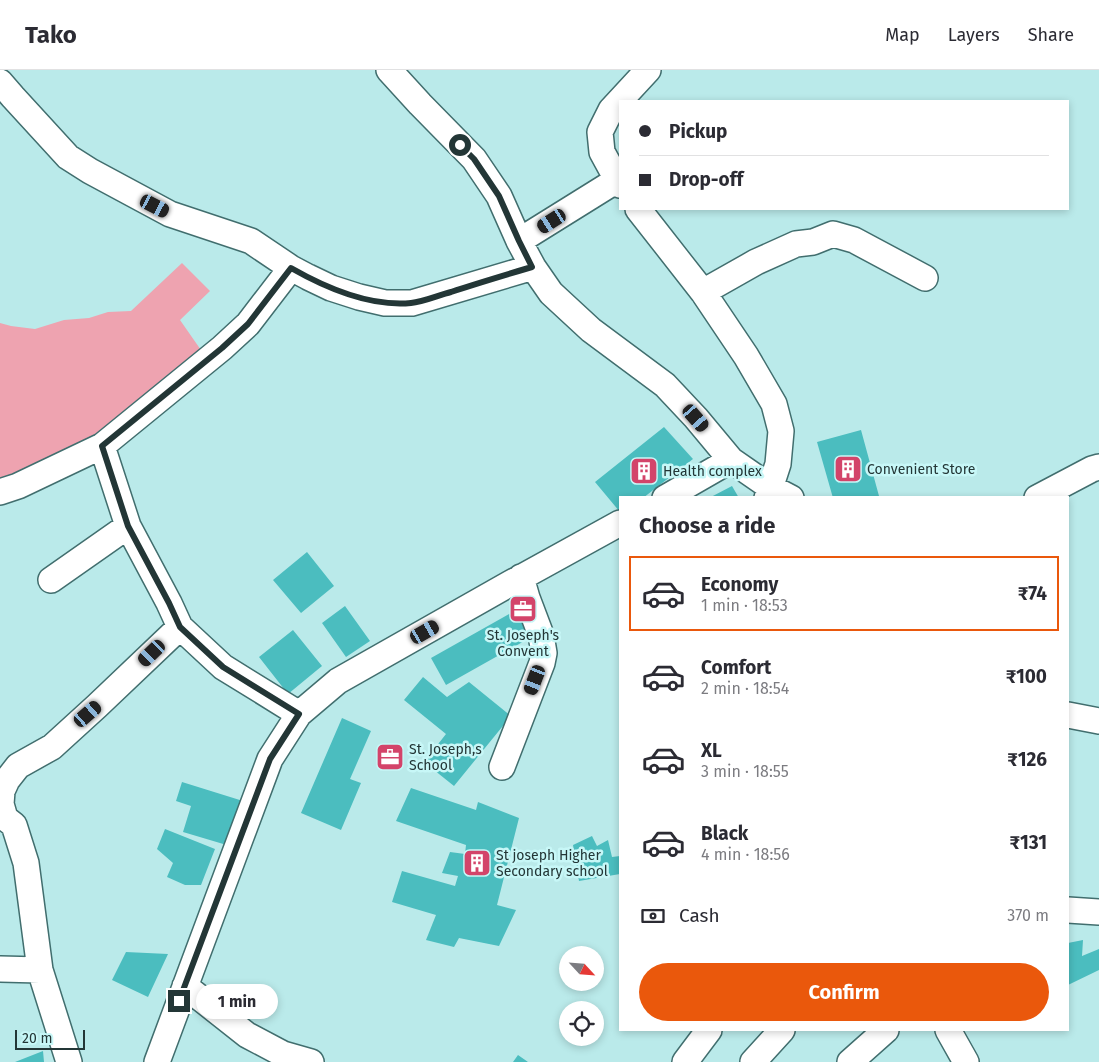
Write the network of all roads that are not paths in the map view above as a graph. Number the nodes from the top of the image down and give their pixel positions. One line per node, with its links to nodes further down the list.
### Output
1 (388, 70): 8 (street)
2 (648, 70): 4 (street)
3 (0, 82): 10 (street)
4 (620, 100)
5 (619, 101): 6 (street)
6 (618, 183): 8 (street)
7 (639, 210): 12 (street)
8 (519, 241): 9 (street)
9 (532, 267): 10 (street); 14 (street)
10 (291, 268): 13 (street)
11 (925, 278): 12 (street)
12 (703, 292): 17 (street)
13 (102, 446): 16 (street); 21 (street)
14 (731, 460): 17 (street); 18 (street)
15 (1099, 467): 19 (street)
16 (0, 492)
17 (776, 494)
18 (668, 496)
19 (1041, 496)
20 (619, 524): 22 (street)
21 (128, 526): 23 (street); 24 (street)
22 (521, 577): 25 (street); 28 (street)
23 (51, 580)
24 (180, 627): 25 (street); 29 (street)
25 (299, 714): 34 (street)
26 (1069, 715): 27 (street)
27 (1099, 721)
28 (502, 767)
29 (3, 817): 33 (street)
30 (1069, 910): 31 (street)
31 (1099, 912)
32 (0, 969): 33 (street)
33 (40, 970): 39 (street)
34 (185, 986): 40 (street); 41 (street)
35 (708, 1031): 42 (street)
36 (781, 1031): 43 (street)
37 (885, 1031): 44 (street)
38 (949, 1031): 45 (street)
39 (69, 1062)
40 (156, 1062)
41 (311, 1062)
42 (685, 1062)
43 (753, 1062)
44 (850, 1062)
45 (966, 1062)

